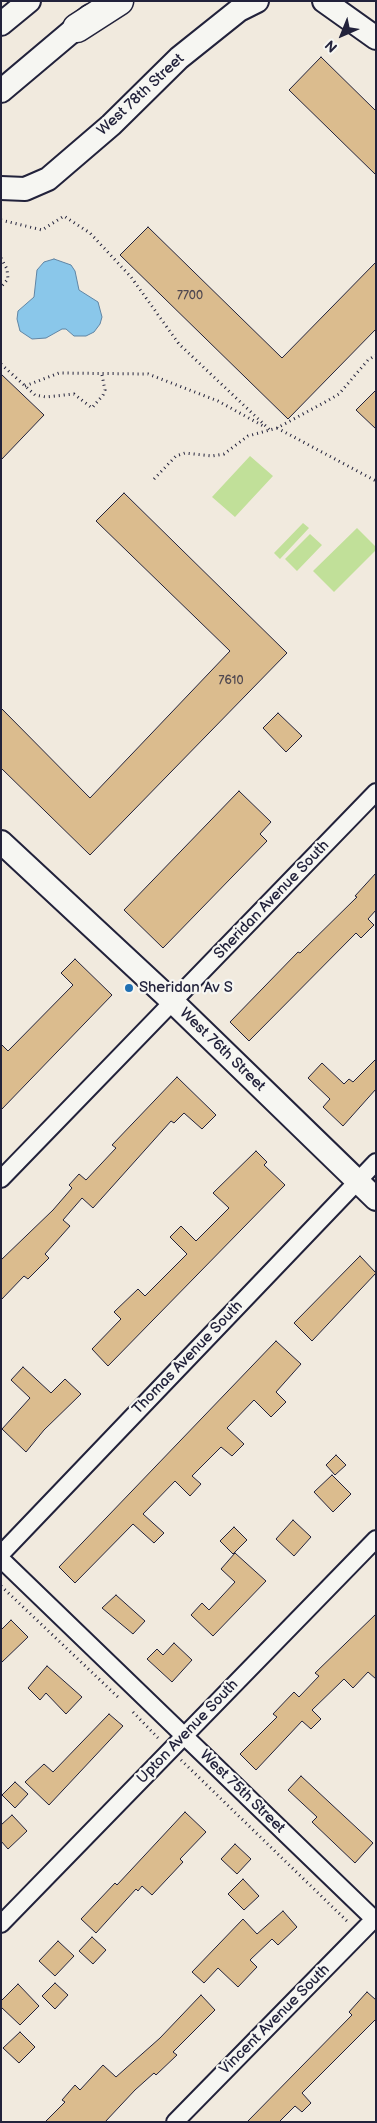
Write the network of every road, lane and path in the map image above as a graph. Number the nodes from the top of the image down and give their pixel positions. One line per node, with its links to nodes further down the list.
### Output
1 (29, 1): 6 (street)
2 (108, 1): 7 (street)
3 (119, 1): 7 (highway)
4 (257, 1): 12 (street, West 78th Street)
5 (324, 1): 8 (street)
6 (1, 24)
7 (77, 28): 9 (street)
8 (376, 38)
9 (1, 92)
10 (1, 172): 12 (street)
11 (1, 188): 12 (street, West 78th Street)
12 (25, 189)
13 (1, 220): 21 (path)
14 (1, 258): 15 (path)
15 (1, 288)
16 (376, 355): 20 (path)
17 (1, 364): 19 (path)
18 (102, 375): 19 (path); 19 (path); 21 (path)
19 (24, 386)
20 (277, 428): 21 (path); 23 (path)
21 (270, 430): 22 (path)
22 (154, 479)
23 (376, 481)
24 (376, 792): 26 (street, Sheridan Avenue South)
25 (1, 842): 26 (street, West 76th Street)
26 (173, 1002): 28 (street, Sheridan Avenue South); 29 (street, West 76th Street)
27 (376, 1162): 29 (street, Thomas Avenue South)
28 (1, 1179)
29 (357, 1181): 30 (street, West 76th Street); 32 (street, Thomas Avenue South)
30 (376, 1199)
31 (376, 1539): 37 (street, Upton Avenue South)
32 (1, 1554)
33 (1, 1559): 37 (street, West 75th Street)
34 (1, 1586): 35 (path)
35 (123, 1702)
36 (129, 1707): 38 (path)
37 (184, 1736): 38 (street, Upton Avenue South); 39 (street, West 75th Street)
38 (171, 1750): 40 (street, Upton Avenue South); 41 (path)
39 (375, 1919): 41 (street, Vincent Avenue South)
40 (1, 1924)
41 (360, 1934): 42 (street, Vincent Avenue South)
42 (175, 2122)

